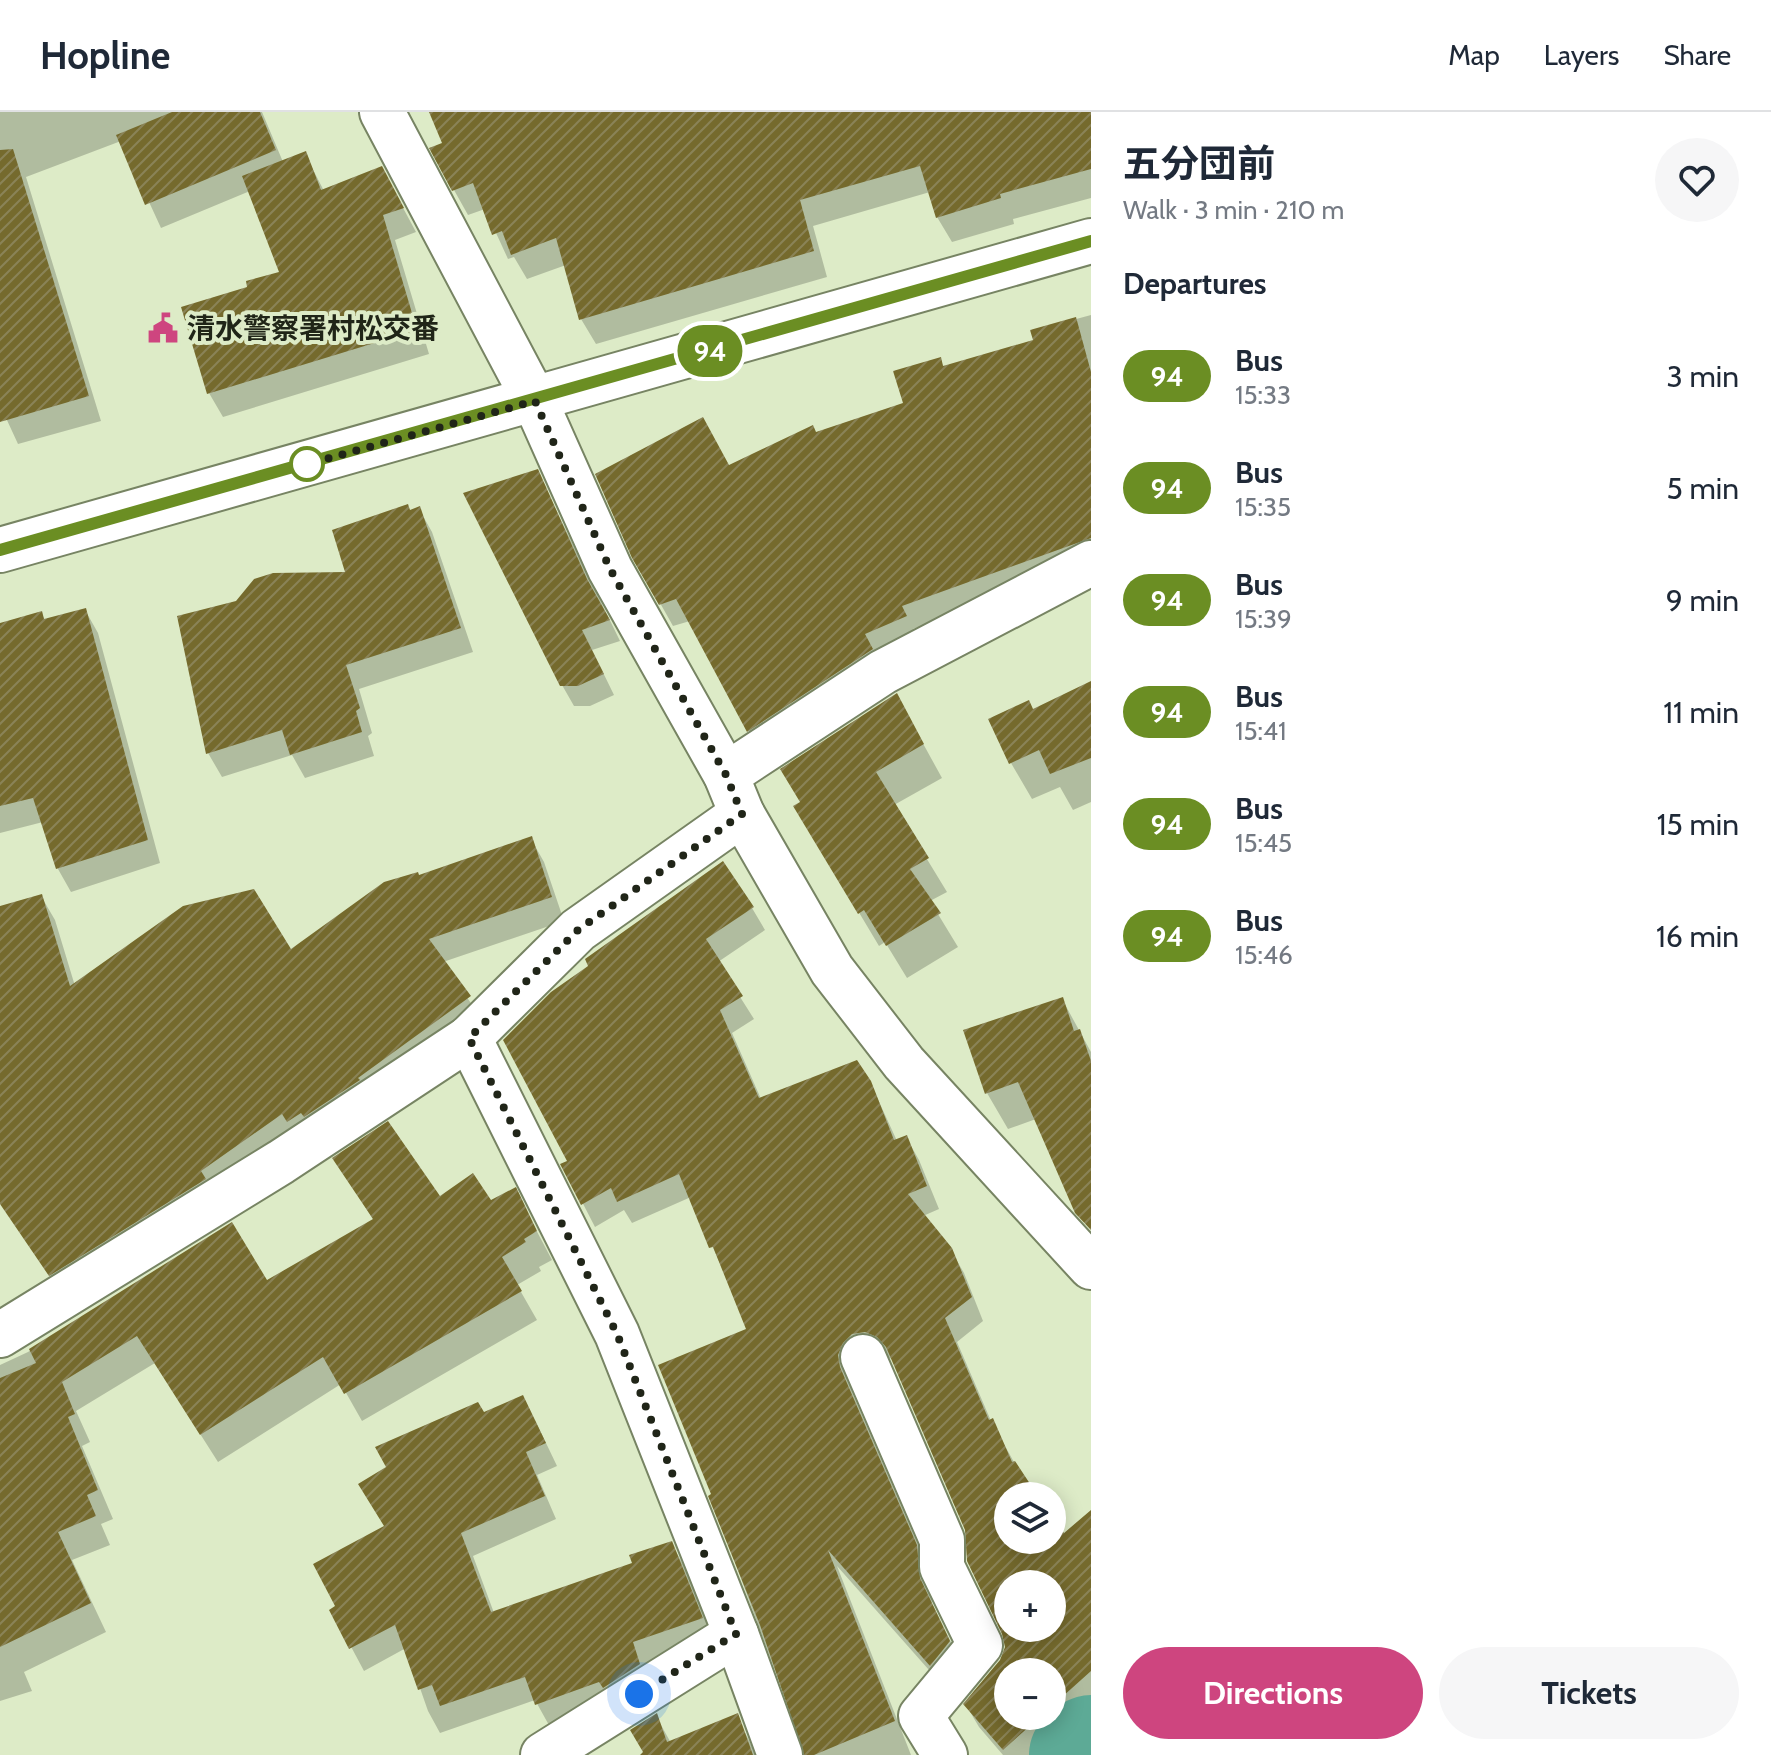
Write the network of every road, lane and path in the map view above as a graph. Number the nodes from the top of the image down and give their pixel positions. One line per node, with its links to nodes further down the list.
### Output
1 (382, 112): 3 (street)
2 (1091, 241): 3 (street)
3 (535, 401): 4 (street); 6 (street)
4 (0, 550)
5 (1091, 563): 6 (street)
6 (734, 795): 7 (street); 8 (street)
7 (469, 1038): 9 (street); 11 (street)
8 (1091, 1267)
9 (0, 1335)
10 (863, 1357): 14 (street)
11 (736, 1634): 12 (street); 13 (street)
12 (543, 1755)
13 (780, 1755)
14 (945, 1755)

